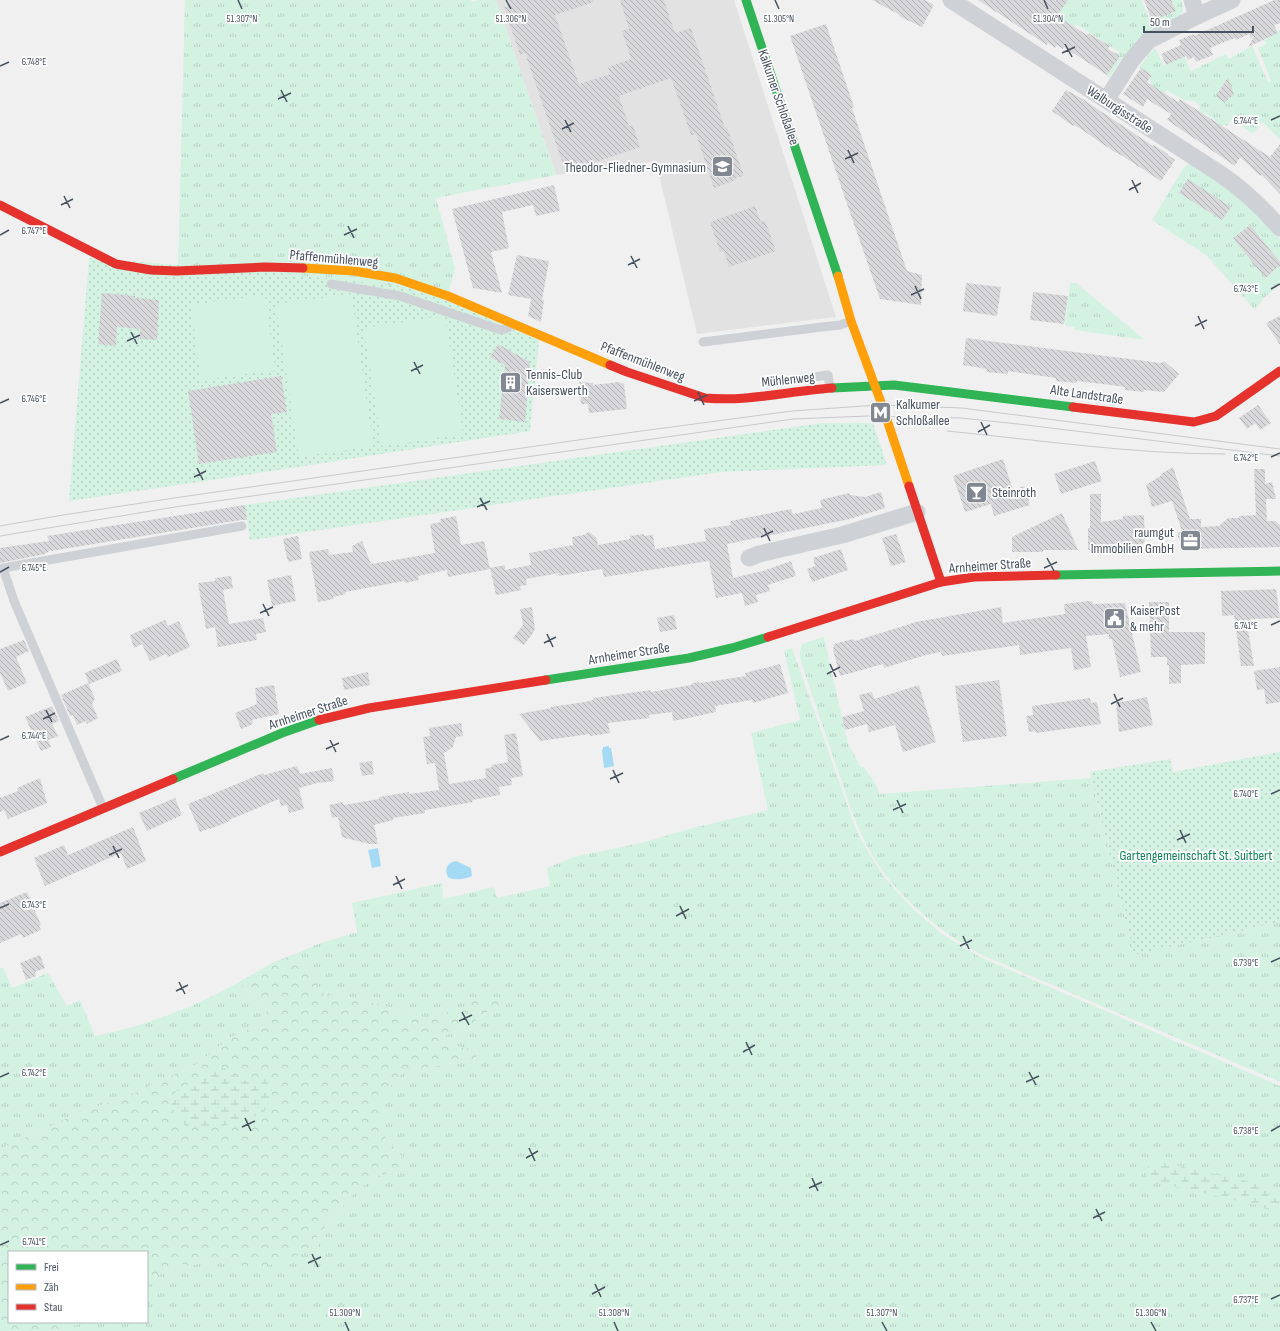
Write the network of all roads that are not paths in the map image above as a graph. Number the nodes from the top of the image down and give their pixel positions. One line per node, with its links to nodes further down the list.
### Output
1 (746, 0): 9 (main road, Kalkumer Schloßallee)
2 (951, 0): 5 (street, Walburgisstraße)
3 (1232, 0): 4 (street)
4 (1194, 8): 5 (street)
5 (1107, 99): 7 (street, Walburgisstraße)
6 (0, 205): 10 (main road, Pfaffenmühlenweg)
7 (1280, 228)
8 (331, 284): 10 (lane)
9 (851, 321): 11 (lane); 14 (main road, Kalkumer Schloßallee)
10 (512, 323): 16 (main road, Pfaffenmühlenweg)
11 (703, 342)
12 (1280, 371): 14 (main road, Alte Landstraße)
13 (793, 380): 15 (lane)
14 (875, 385): 15 (main road, Mühlenweg); 17 (main road, Kalkumer Schloßallee)
15 (830, 388): 16 (main road, Mühlenweg)
16 (705, 398)
17 (917, 512): 19 (street); 21 (main road, Kalkumer Schloßallee)
18 (242, 526): 22 (lane)
19 (749, 558)
20 (1280, 571): 21 (main road, Arnheimer Straße)
21 (941, 582): 22 (main road, Arnheimer Straße)
22 (103, 808): 23 (main road, Arnheimer Straße)
23 (0, 852)

